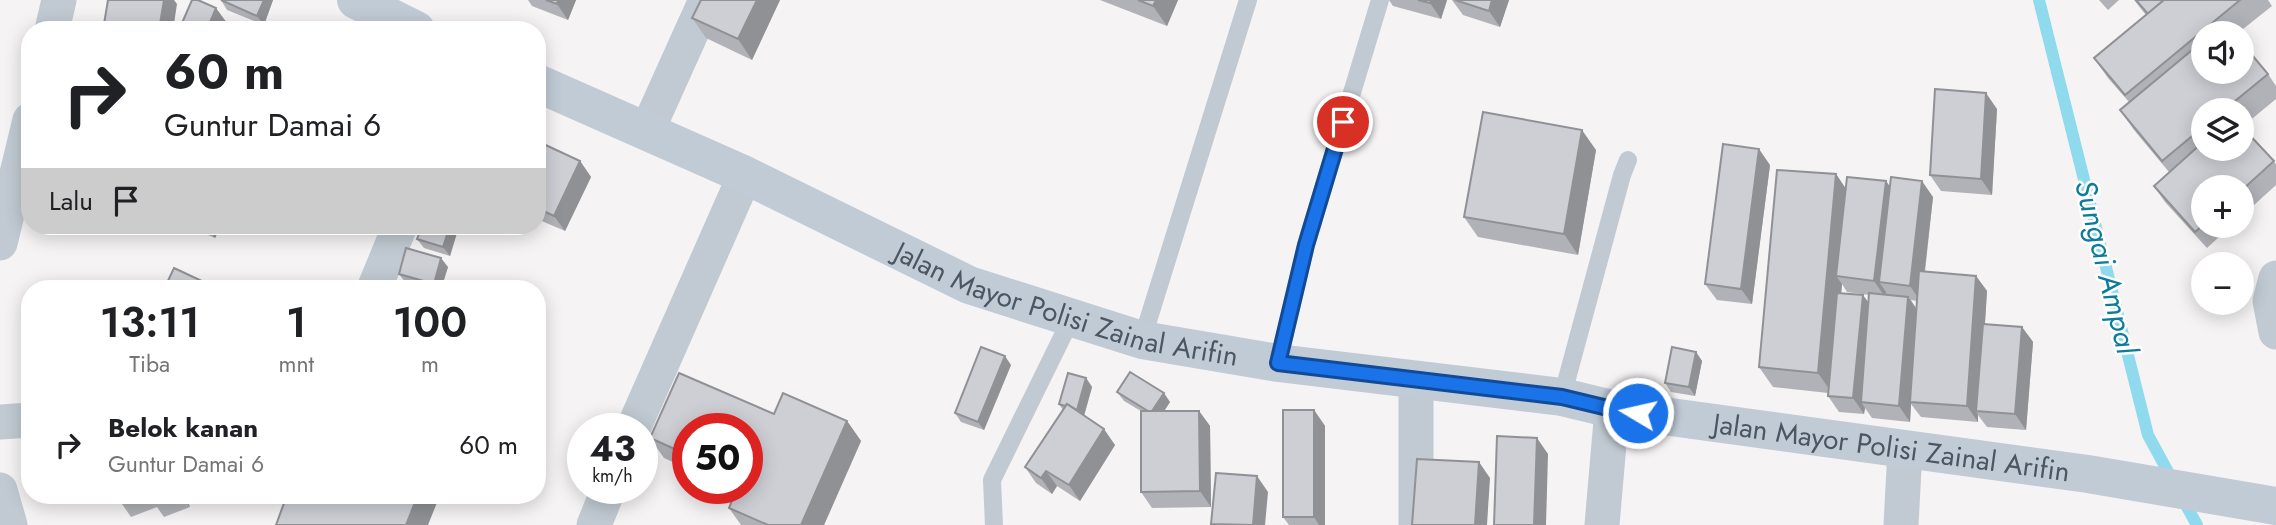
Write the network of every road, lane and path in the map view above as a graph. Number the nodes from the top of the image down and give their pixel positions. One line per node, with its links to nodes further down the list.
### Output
1 (59, 0): 6 (street)
2 (356, 0): 7 (main road)
3 (706, 0): 9 (street)
4 (1248, 0): 19 (lane)
5 (1380, 0): 20 (lane)
6 (53, 21)
7 (393, 21)
8 (546, 87): 9 (main road, Jalan Mayor Polisi Zainal Arifin)
9 (647, 131): 12 (main road, Jalan Mayor Polisi Zainal Arifin)
10 (21, 157): 14 (street)
11 (1628, 160): 22 (lane)
12 (745, 175): 17 (main road, Jalan Mayor Polisi Zainal Arifin); 24 (street)
13 (396, 235): 16 (street)
14 (0, 243)
15 (2276, 278): 18 (street)
16 (378, 280)
17 (1072, 317): 19 (main road, Jalan Mayor Polisi Zainal Arifin); 33 (lane)
18 (2276, 332)
19 (1142, 340): 20 (main road, Jalan Mayor Polisi Zainal Arifin)
20 (1278, 363): 21 (main road, Jalan Mayor Polisi Zainal Arifin)
21 (1416, 380): 22 (main road, Jalan Mayor Polisi Zainal Arifin); 34 (street)
22 (1562, 397): 23 (main road, Jalan Mayor Polisi Zainal Arifin)
23 (1612, 409): 27 (main road, Jalan Mayor Polisi Zainal Arifin); 35 (street)
24 (640, 413)
25 (21, 421): 26 (street)
26 (0, 422)
27 (1905, 450): 30 (main road, Jalan Mayor Polisi Zainal Arifin); 36 (street)
28 (0, 490): 31 (street)
29 (603, 504): 32 (street)
30 (2276, 506)
31 (10, 525)
32 (594, 525)
33 (994, 525)
34 (1416, 525)
35 (1602, 525)
36 (1901, 525)

